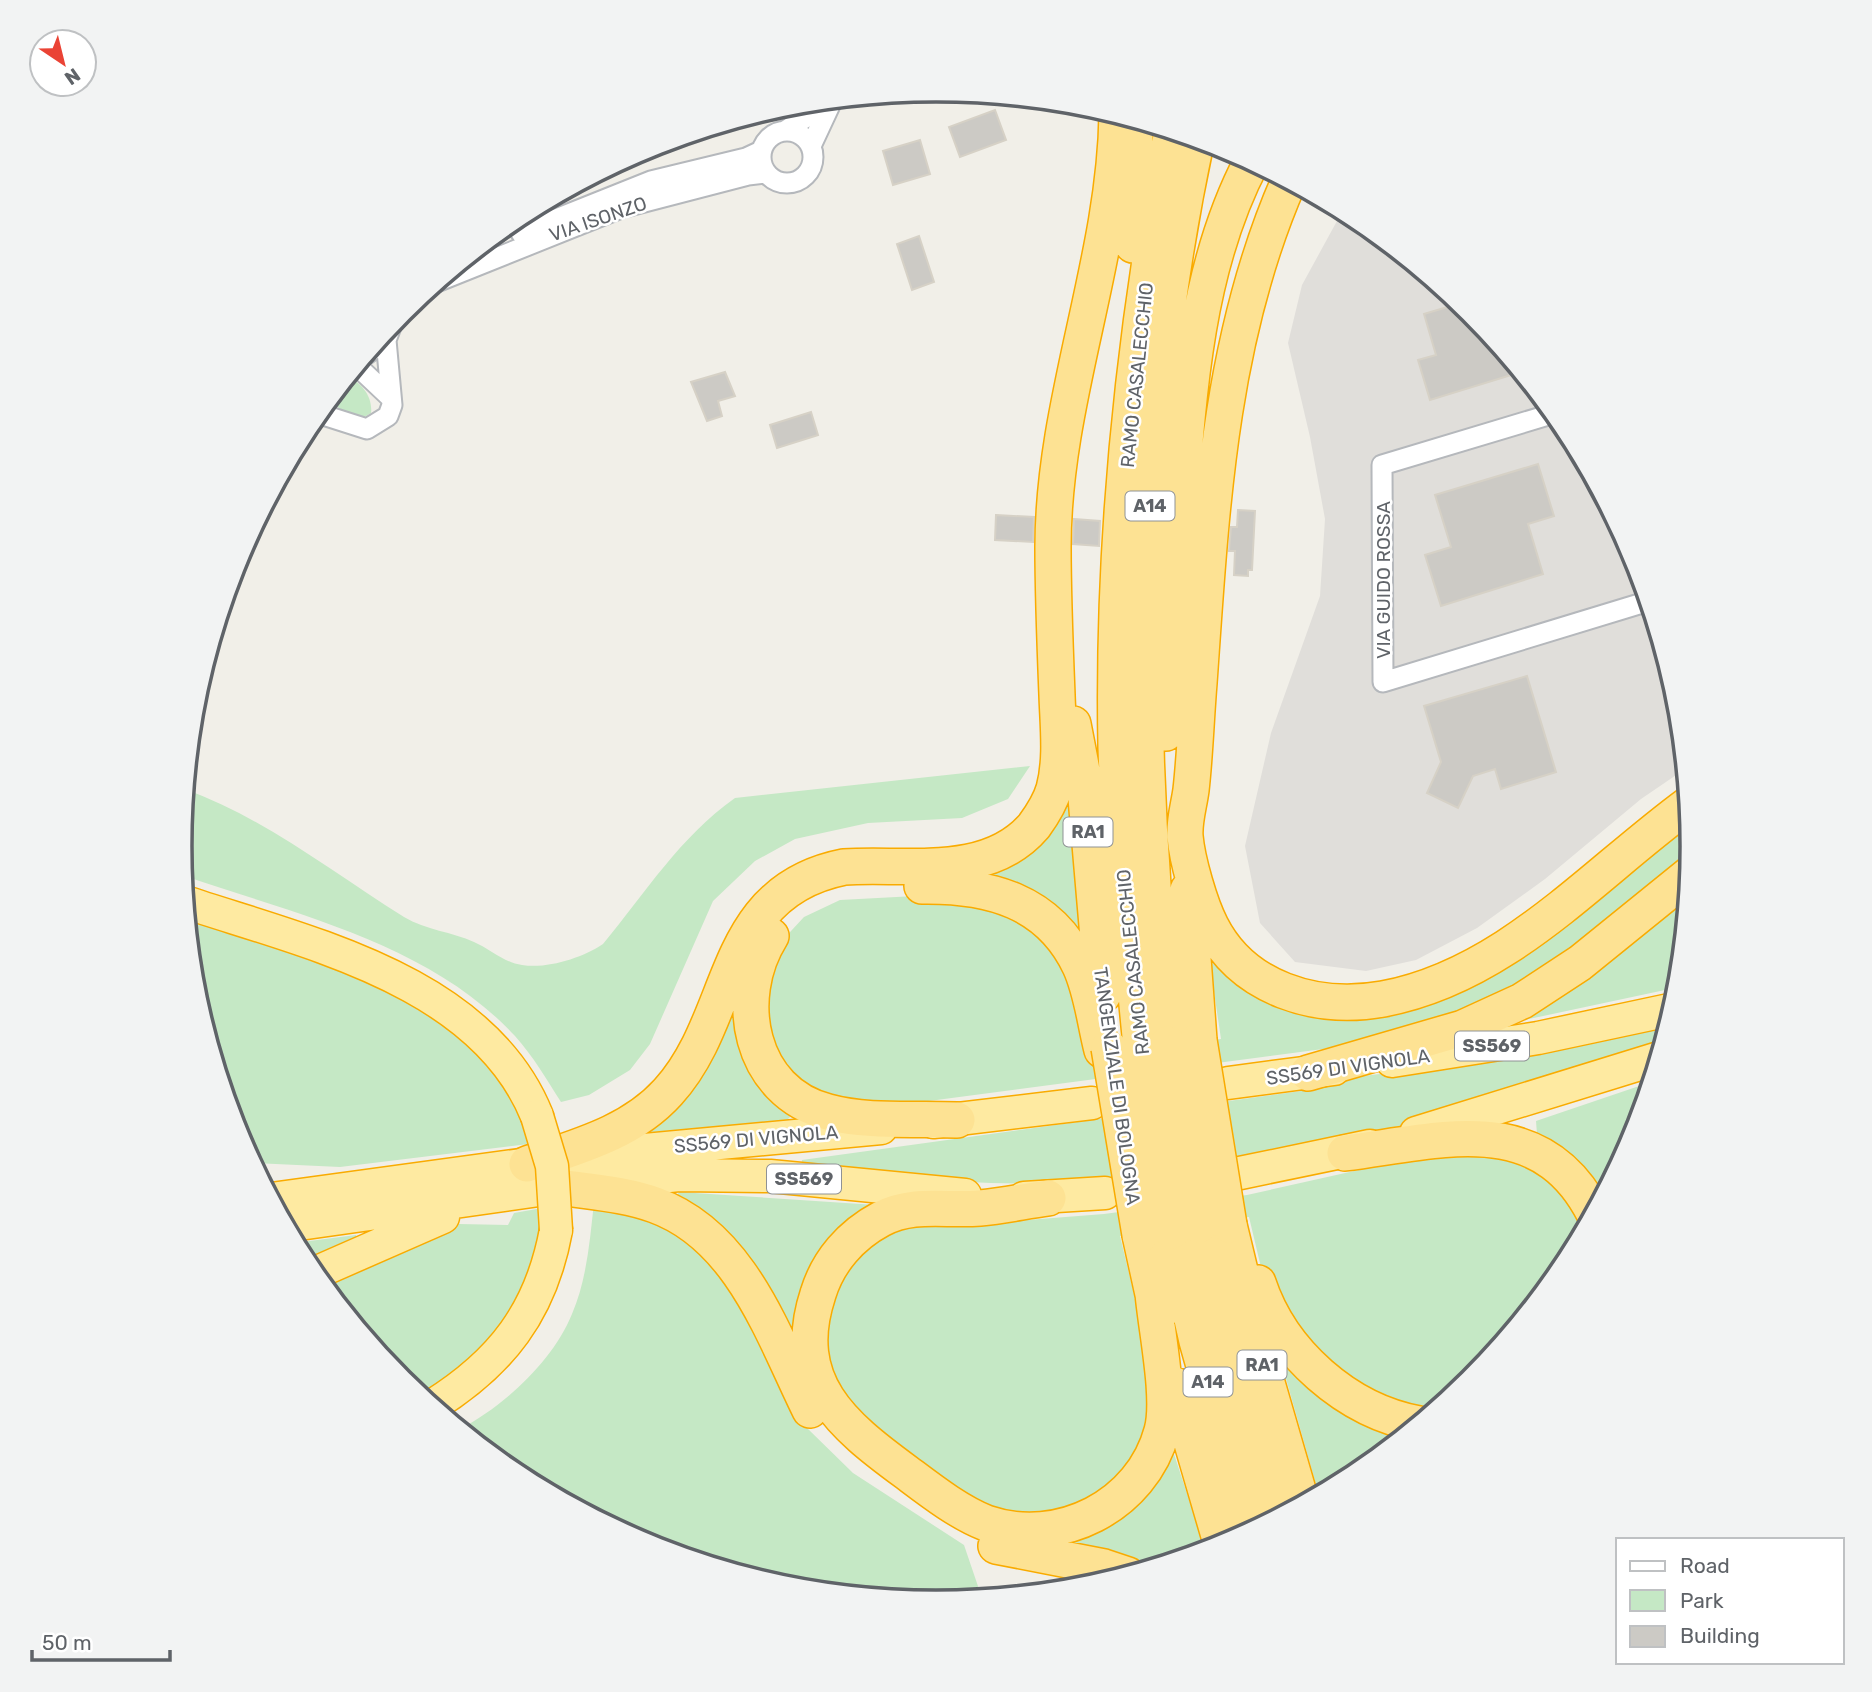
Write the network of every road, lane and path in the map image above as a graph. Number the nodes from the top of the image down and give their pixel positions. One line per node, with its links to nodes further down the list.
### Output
1 (828, 110): 8 (street)
2 (814, 112): 6 (street)
3 (1095, 119): 17 (highway)
4 (1117, 124): 17 (highway)
5 (1135, 129): 24 (highway)
6 (785, 131): 8 (street); 10 (street)
7 (1170, 140): 24 (highway, RAMO CASALECCHIO / A14)
8 (811, 146): 12 (street)
9 (1195, 149): 29 (highway, RAMO CASALECCHIO / A14)
10 (761, 151): 12 (street); 15 (street, VIA ISONZO)
11 (1248, 170): 29 (highway)
12 (766, 173): 16 (street, VIA ISONZO)
13 (1286, 189): 18 (highway)
14 (1306, 200): 18 (highway)
15 (501, 242)
16 (461, 273)
17 (1096, 279): 26 (highway, RA1)
18 (1248, 295): 28 (highway, RA1)
19 (386, 344): 21 (street)
20 (362, 372): 21 (street)
21 (391, 401): 23 (street)
22 (1544, 416): 25 (street, VIA GUIDO ROSSA)
23 (328, 417)
24 (1122, 514): 33 (highway, RAMO CASALECCHIO / A14)
25 (1640, 604)
26 (1054, 617): 33 (highway, TANGENZIALE DI BOLOGNA / RA1); 40 (highway)
27 (1679, 812): 28 (highway)
28 (1185, 837): 33 (highway, TANGENZIALE DI BOLOGNA / RA1)
29 (1152, 876): 33 (highway, RAMO CASALECCHIO / A14)
30 (1679, 883): 35 (highway)
31 (194, 905): 54 (highway, bridge)
32 (1661, 1012): 35 (highway, SS569 DI VIGNOLA / SS569)
33 (1144, 1046): 37 (highway, TANGENZIALE DI BOLOGNA / RA1, bridge); 38 (highway); 51 (highway, RAMO CASALECCHIO / A14, bridge); 51 (highway, TANGENZIALE DI BOLOGNA / RA1, bridge)
34 (1648, 1061): 39 (highway)
35 (1308, 1073): 36 (highway, SS569 DI VIGNOLA / SS569)
36 (1228, 1083)
37 (1104, 1105): 38 (highway, SS569 DI VIGNOLA / SS569); 51 (highway, TANGENZIALE DI BOLOGNA / RA1, bridge)
38 (957, 1120): 40 (highway, SS569 DI VIGNOLA / SS569)
39 (1345, 1153): 41 (highway); 49 (highway)
40 (527, 1164): 43 (highway, SS569 DI VIGNOLA / SS569)
41 (1240, 1173)
42 (270, 1178): 43 (highway)
43 (421, 1178): 47 (highway)
44 (560, 1187): 46 (highway, SS569 DI VIGNOLA / SS569); 48 (highway, SS569 DI VIGNOLA / SS569); 60 (highway)
45 (1105, 1192): 48 (highway, SS569 DI VIGNOLA / SS569)
46 (494, 1197): 50 (highway); 52 (highway)
47 (280, 1198)
48 (1048, 1198): 53 (highway)
49 (1589, 1204)
50 (295, 1225)
51 (1195, 1228): 53 (highway, TANGENZIALE DI BOLOGNA / RA1); 55 (highway); 56 (highway, TANGENZIALE DI BOLOGNA / RA1); 57 (highway, RAMO CASALECCHIO / A14); 58 (highway, RAMO CASALECCHIO / A14)
52 (323, 1269)
53 (1153, 1293): 59 (highway, TANGENZIALE DI BOLOGNA / RA1)
54 (440, 1401)
55 (1409, 1421)
56 (1300, 1496)
57 (1274, 1509)
58 (1248, 1522)
59 (1219, 1535)
60 (1107, 1570)

